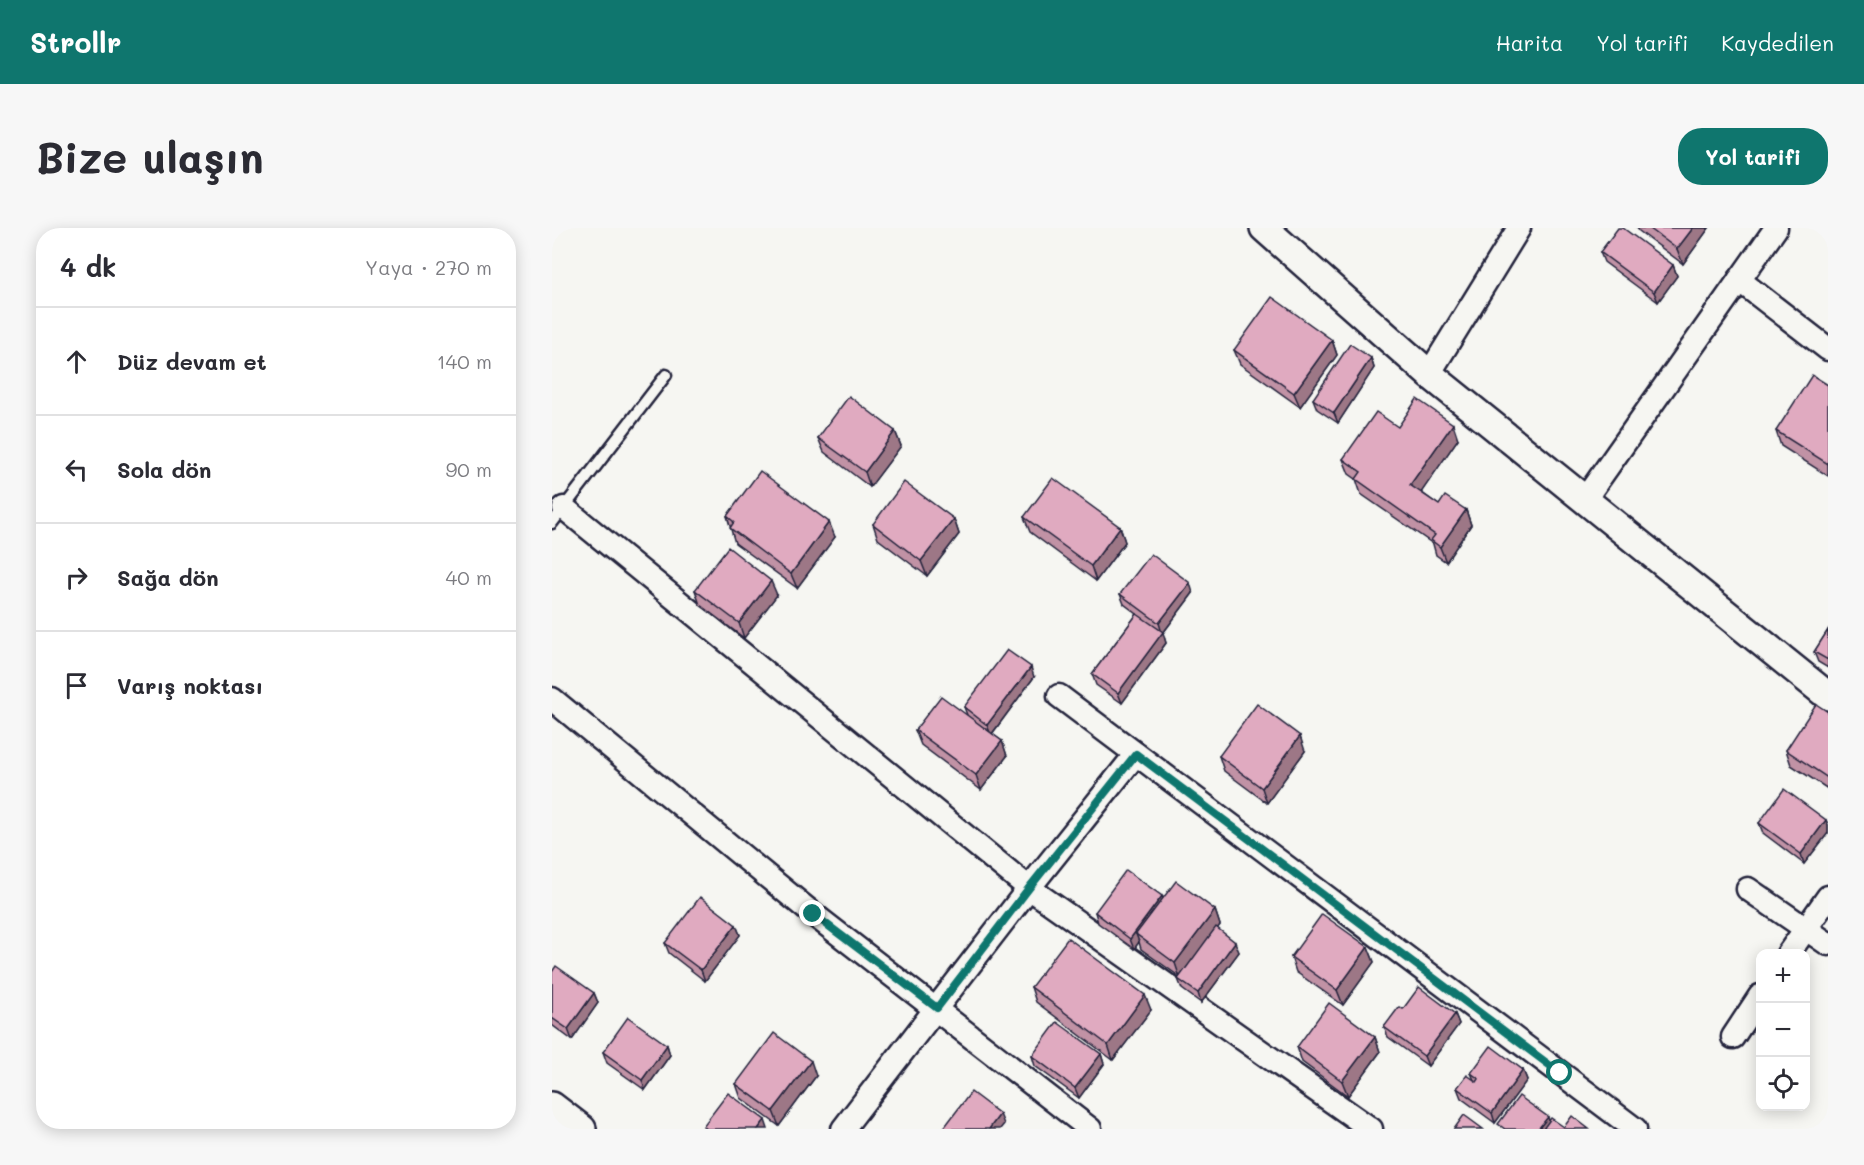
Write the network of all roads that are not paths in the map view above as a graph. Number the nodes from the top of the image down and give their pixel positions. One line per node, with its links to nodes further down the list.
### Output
1 (1264, 228): 6 (street)
2 (1519, 228): 6 (street)
3 (1776, 228): 4 (street)
4 (1739, 280): 5 (street); 8 (street)
5 (1828, 349)
6 (1429, 374): 8 (street)
7 (666, 375): 9 (lane)
8 (1585, 499): 11 (street)
9 (558, 516): 14 (street)
10 (1059, 696): 13 (street)
11 (1828, 696)
12 (552, 699): 21 (street)
13 (1136, 754): 14 (street); 28 (street)
14 (1029, 888): 21 (street); 27 (street)
15 (1748, 889): 17 (street)
16 (1828, 897): 17 (street)
17 (1805, 928): 18 (street); 19 (street)
18 (1828, 944)
19 (1791, 949)
20 (1756, 1003): 22 (street)
21 (937, 1008): 25 (street); 26 (street)
22 (1733, 1037)
23 (552, 1106): 24 (street)
24 (582, 1129)
25 (843, 1129)
26 (1090, 1129)
27 (1371, 1129)
28 (1635, 1129)

